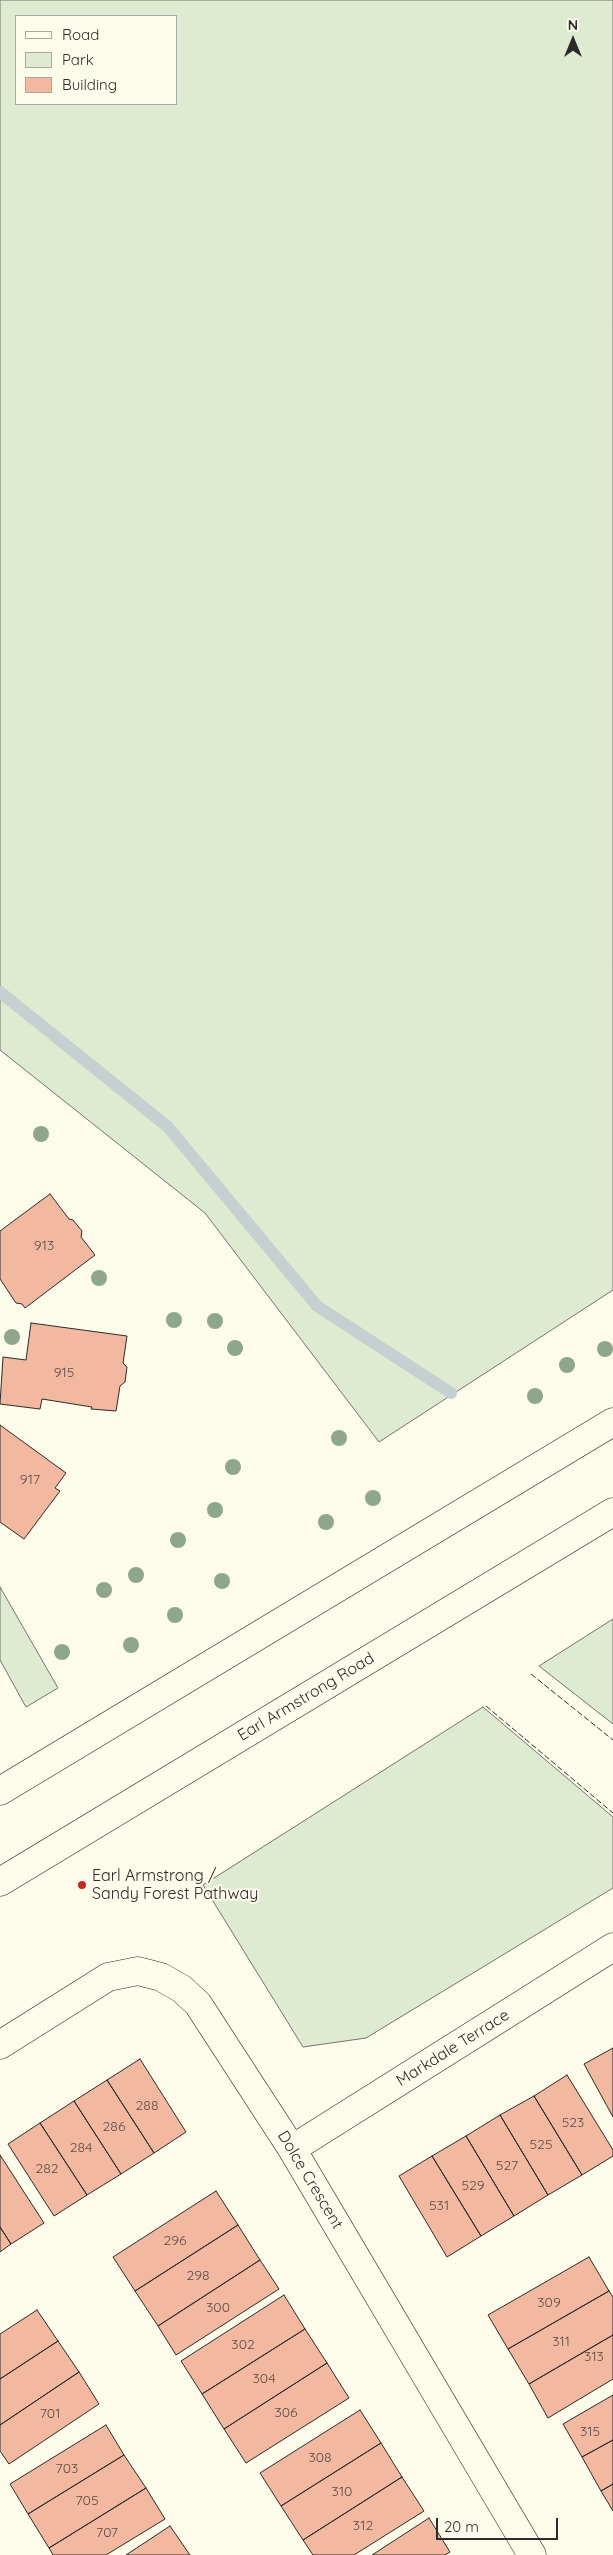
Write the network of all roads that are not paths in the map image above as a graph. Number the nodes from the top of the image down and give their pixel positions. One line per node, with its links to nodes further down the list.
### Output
1 (613, 1422): 3 (main road)
2 (613, 1512): 4 (main road, Earl Armstrong Road)
3 (0, 1791)
4 (0, 1882)
5 (613, 1948): 7 (main road, Markdale Terrace)
6 (0, 2045): 7 (main road, Dolce Crescent)
7 (292, 2149): 8 (main road, Dolce Crescent)
8 (532, 2555)

